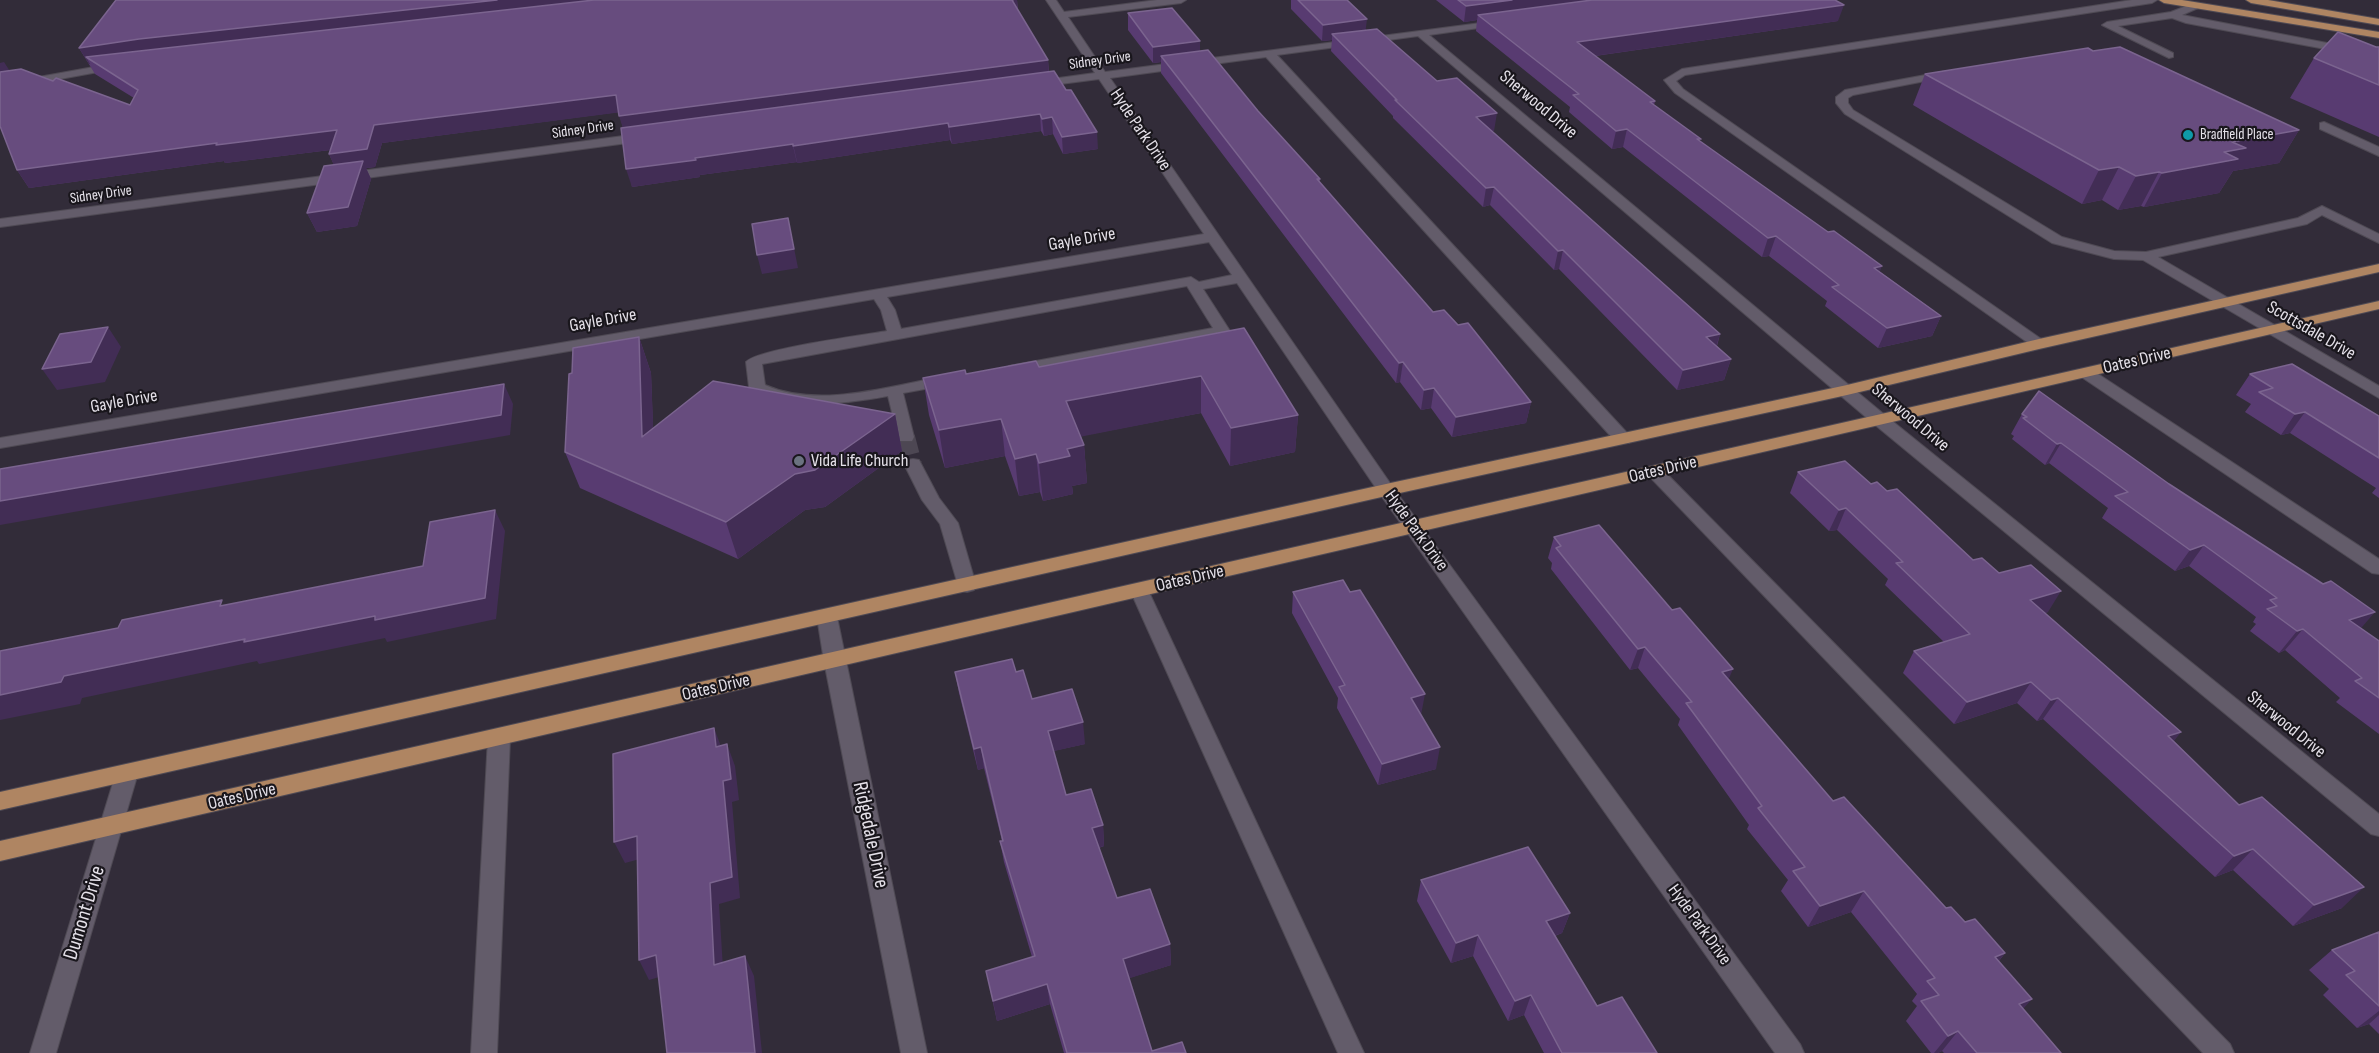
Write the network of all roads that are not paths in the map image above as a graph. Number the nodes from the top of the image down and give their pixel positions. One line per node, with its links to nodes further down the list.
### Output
1 (1051, 0): 7 (street, Hyde Park Drive)
2 (1181, 0): 7 (street)
3 (2152, 0): 36 (street)
4 (2164, 0): 6 (main road)
5 (2251, 0): 10 (main road)
6 (2197, 3): 8 (street); 12 (main road)
7 (1061, 15): 18 (street, Hyde Park Drive)
8 (2173, 15): 14 (street); 15 (street)
9 (1515, 20): 11 (street, Sidney Drive)
10 (2379, 21)
11 (1421, 33): 13 (street, Sidney Drive); 41 (street, Sherwood Drive)
12 (2379, 35)
13 (1269, 53): 18 (street, Sidney Drive); 45 (street)
14 (2169, 55)
15 (2379, 56)
16 (126, 64): 19 (street)
17 (1952, 73): 27 (street)
18 (1102, 75): 20 (street, Sidney Drive); 25 (street, Hyde Park Drive)
19 (0, 87)
20 (1020, 87)
21 (2324, 126): 23 (street)
22 (664, 134): 24 (street, Sidney Drive)
23 (2379, 152)
24 (0, 223)
25 (1213, 237): 29 (street, Hyde Park Drive); 31 (street, Gayle Drive)
26 (2379, 239): 27 (street)
27 (2146, 256): 32 (street, Scottsdale Drive)
28 (2379, 268): 32 (main road, Oates Drive)
29 (1241, 278): 30 (street); 49 (street, Hyde Park Drive)
30 (1194, 286): 35 (street); 37 (street)
31 (879, 295): 35 (street); 46 (street, Gayle Drive)
32 (2224, 303): 34 (street, Scottsdale Drive); 36 (main road, Oates Drive)
33 (2379, 305): 34 (main road, Oates Drive)
34 (2271, 330): 38 (main road, Oates Drive); 42 (street, Scottsdale Drive)
35 (895, 334): 40 (street)
36 (2039, 344): 41 (main road, Oates Drive)
37 (1000, 371)
38 (2086, 373): 43 (main road, Oates Drive); 51 (street)
39 (964, 378): 40 (street)
40 (894, 390): 44 (street)
41 (1847, 390): 43 (street, Sherwood Drive); 45 (main road, Oates Drive)
42 (2379, 393)
43 (1880, 420): 48 (main road, Oates Drive); 60 (street, Sherwood Drive)
44 (906, 436)
45 (1623, 440): 49 (main road, Oates Drive)
46 (0, 442)
47 (913, 464): 52 (street)
48 (1655, 472): 50 (main road, Oates Drive); 67 (street)
49 (1386, 490): 50 (street, Hyde Park Drive); 52 (main road, Oates Drive)
50 (1413, 527): 53 (main road, Oates Drive); 66 (street, Hyde Park Drive)
51 (2379, 568)
52 (967, 585): 54 (main road, Oates Drive)
53 (1139, 590): 55 (main road, Oates Drive); 65 (street)
54 (827, 617): 55 (street, Ridgedale Drive); 57 (main road, Oates Drive)
55 (834, 661): 56 (main road, Oates Drive); 64 (street, Ridgedale Drive)
56 (499, 738): 59 (main road, Oates Drive); 63 (street)
57 (127, 773): 58 (main road, Oates Drive); 59 (street, Dumont Drive)
58 (0, 801)
59 (111, 827): 61 (main road, Oates Drive); 62 (street, Dumont Drive)
60 (2379, 827)
61 (0, 851)
62 (43, 1053)
63 (483, 1053)
64 (914, 1053)
65 (1351, 1053)
66 (1791, 1053)
67 (2221, 1053)

